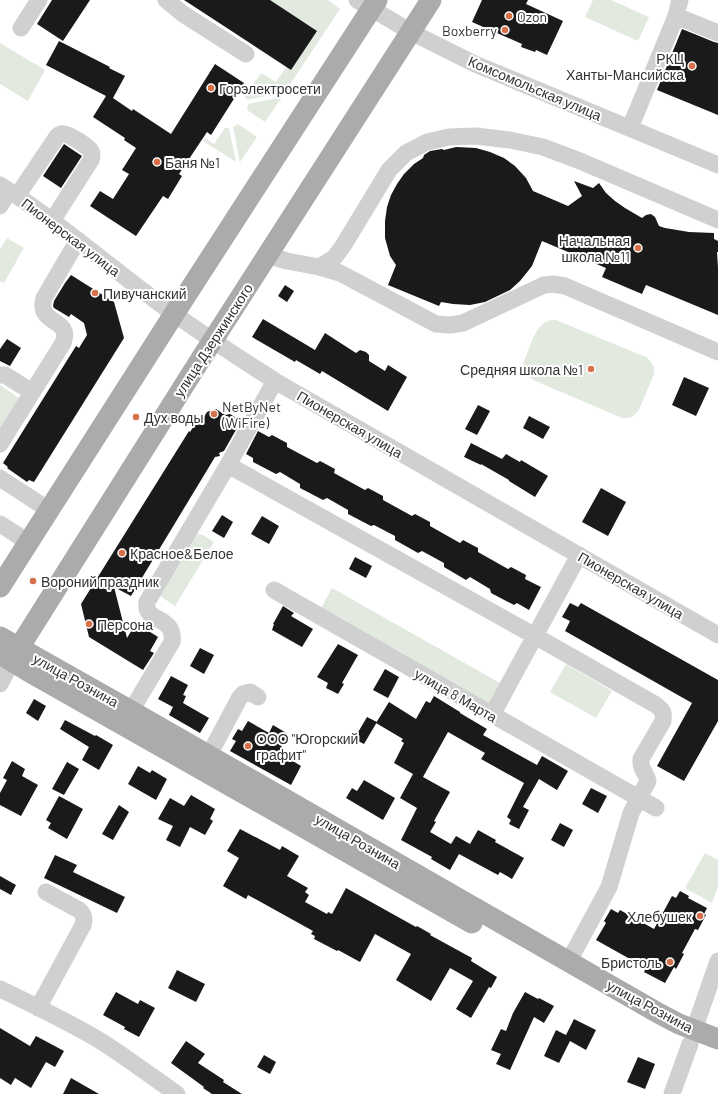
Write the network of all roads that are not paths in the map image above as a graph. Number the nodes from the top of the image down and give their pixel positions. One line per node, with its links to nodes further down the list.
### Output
1 (39, 0): 6 (street)
2 (166, 0): 9 (street)
3 (431, 0): 7 (main road, улица Дзержинского)
4 (369, 3): 7 (street, Комсомольская улица); 19 (main road)
5 (678, 8): 8 (street); 10 (street)
6 (21, 28)
7 (411, 32): 10 (street, Комсомольская улица); 17 (main road, улица Дзержинского)
8 (718, 33)
9 (246, 54)
10 (630, 128): 11 (street, Комсомольская улица)
11 (718, 165)
12 (9, 191): 13 (street); 15 (street, Пионерская улица); 15 (street)
13 (0, 206)
14 (718, 220): 18 (street)
15 (52, 221): 16 (street, Пионерская улица)
16 (78, 240): 19 (street, Пионерская улица); 24 (street)
17 (267, 256): 18 (street); 20 (main road, улица Дзержинского)
18 (319, 266): 21 (street)
19 (174, 314): 20 (street, Пионерская улица); 28 (main road)
20 (212, 341): 23 (street, Пионерская улица); 37 (main road, улица Дзержинского)
21 (718, 352)
22 (0, 375): 24 (street)
23 (275, 382): 26 (street); 31 (street, Пионерская улица)
24 (32, 392): 25 (street)
25 (0, 444)
26 (228, 465): 35 (street); 40 (street)
27 (0, 478): 28 (street)
28 (49, 510): 30 (main road)
29 (0, 524): 30 (street)
30 (28, 542): 32 (main road)
31 (579, 555): 34 (street, Пионерская улица); 35 (street)
32 (0, 587)
33 (274, 590): 41 (street, улица 8 Марта)
34 (718, 635)
35 (535, 636): 41 (street); 43 (street)
36 (0, 637): 37 (main road, улица Рознина)
37 (10, 654): 38 (street, улица Дзержинского); 40 (main road, улица Рознина); 50 (main road, улица Рознина)
38 (0, 684)
39 (258, 697): 42 (street)
40 (132, 711): 42 (main road, улица Рознина)
41 (492, 715): 43 (street, улица 8 Марта)
42 (209, 756): 47 (main road, улица Рознина)
43 (639, 798): 44 (street, улица 8 Марта); 47 (street)
44 (656, 808)
45 (46, 892): 49 (street)
46 (718, 961): 50 (street)
47 (569, 962): 50 (main road, улица Рознина)
48 (0, 989): 49 (street)
49 (38, 1008): 53 (street)
50 (692, 1037): 51 (main road, улица Рознина); 52 (main road, улица Рознина); 55 (street)
51 (718, 1039)
52 (718, 1053)
53 (161, 1089): 54 (street)
54 (178, 1094)
55 (672, 1094)

